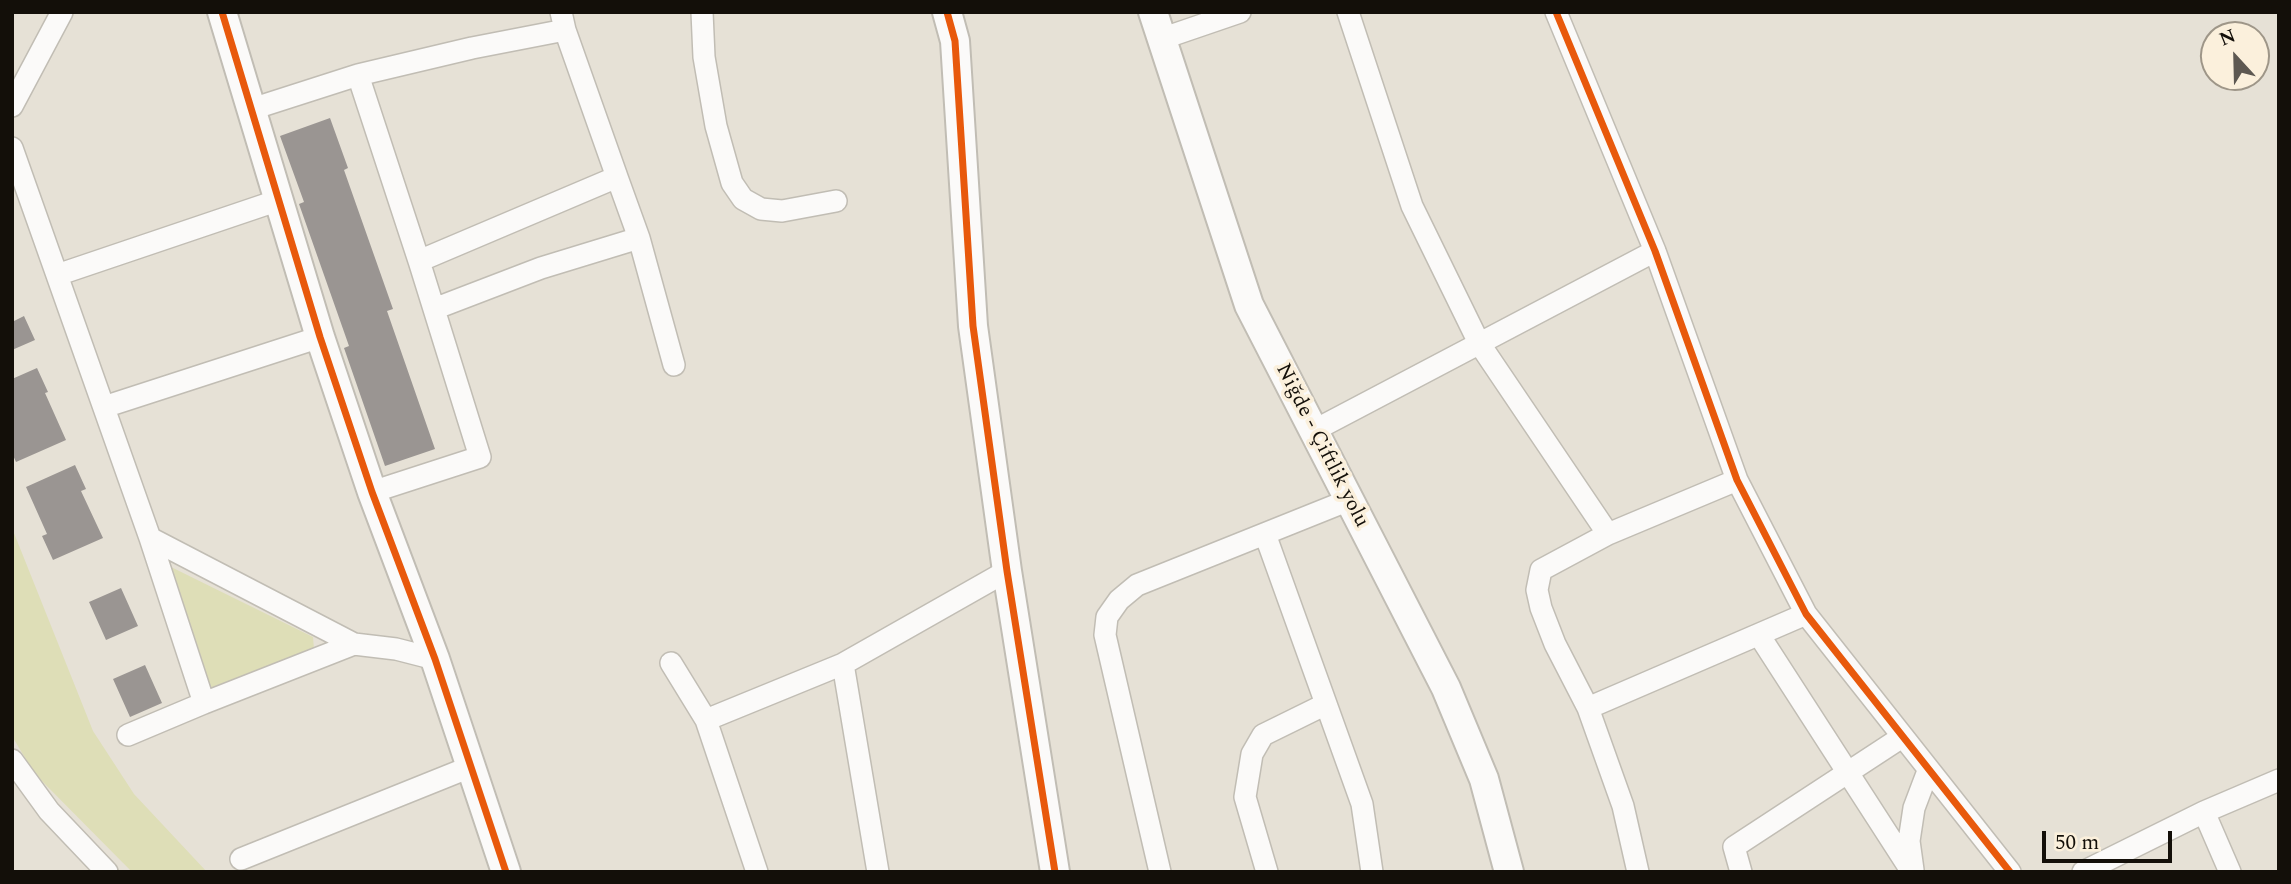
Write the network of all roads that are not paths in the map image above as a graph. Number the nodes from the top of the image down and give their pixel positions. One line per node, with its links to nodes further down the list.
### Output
1 (61, 12): 14 (street)
2 (222, 12): 15 (street)
3 (702, 12): 19 (street)
4 (947, 12): 12 (street)
5 (961, 12): 12 (street)
6 (1153, 12): 11 (street, Niğde - Çiftlik yolu)
7 (1240, 12): 11 (street)
8 (1348, 12): 26 (street)
9 (1556, 12): 21 (street)
10 (563, 21): 13 (street); 17 (street)
11 (1161, 39): 29 (street, Niğde - Çiftlik yolu)
12 (955, 41): 36 (street)
13 (358, 75): 15 (street); 22 (street)
14 (12, 106)
15 (251, 109): 18 (street)
16 (12, 148): 23 (street)
17 (617, 177): 20 (street); 22 (street)
18 (279, 200): 23 (street); 25 (street)
19 (836, 201)
20 (639, 237): 24 (street); 27 (street)
21 (1655, 251): 26 (street); 30 (street)
22 (419, 261): 24 (street)
23 (57, 275): 28 (street)
24 (434, 309): 31 (street)
25 (320, 337): 28 (street); 31 (street)
26 (1479, 343): 29 (street); 34 (street)
27 (674, 365)
28 (104, 407): 35 (street)
29 (1313, 431): 32 (street, Niğde - Çiftlik yolu)
30 (1737, 480): 34 (street); 37 (street)
31 (372, 492): 40 (street)
32 (1349, 500): 33 (street); 64 (street, Niğde - Çiftlik yolu)
33 (1265, 534): 44 (street); 61 (street)
34 (1608, 534): 45 (street)
35 (149, 538): 39 (street); 43 (street)
36 (1007, 571): 42 (street); 60 (street)
37 (1806, 614): 38 (street); 48 (street)
38 (1759, 635): 45 (street); 52 (street)
39 (354, 644): 40 (street); 43 (street)
40 (435, 659): 50 (street)
41 (671, 663): 46 (street)
42 (843, 664): 46 (street); 59 (street)
43 (204, 703): 47 (street)
44 (1326, 704): 62 (street); 63 (street)
45 (1588, 708): 65 (street)
46 (706, 720): 58 (street)
47 (128, 735)
48 (1902, 737): 51 (street); 52 (street)
49 (12, 761): 56 (street)
50 (470, 767): 55 (street); 57 (street)
51 (1928, 771): 67 (street); 68 (street)
52 (1847, 772): 66 (street); 67 (street)
53 (2279, 780): 54 (street)
54 (2204, 812): 69 (street); 70 (street)
55 (242, 859)
56 (107, 872)
57 (506, 872)
58 (757, 872)
59 (878, 872)
60 (1055, 872)
61 (1160, 872)
62 (1267, 872)
63 (1372, 872)
64 (1509, 872)
65 (1638, 872)
66 (1741, 872)
67 (1912, 872)
68 (2010, 872)
69 (2083, 872)
70 (2230, 872)

